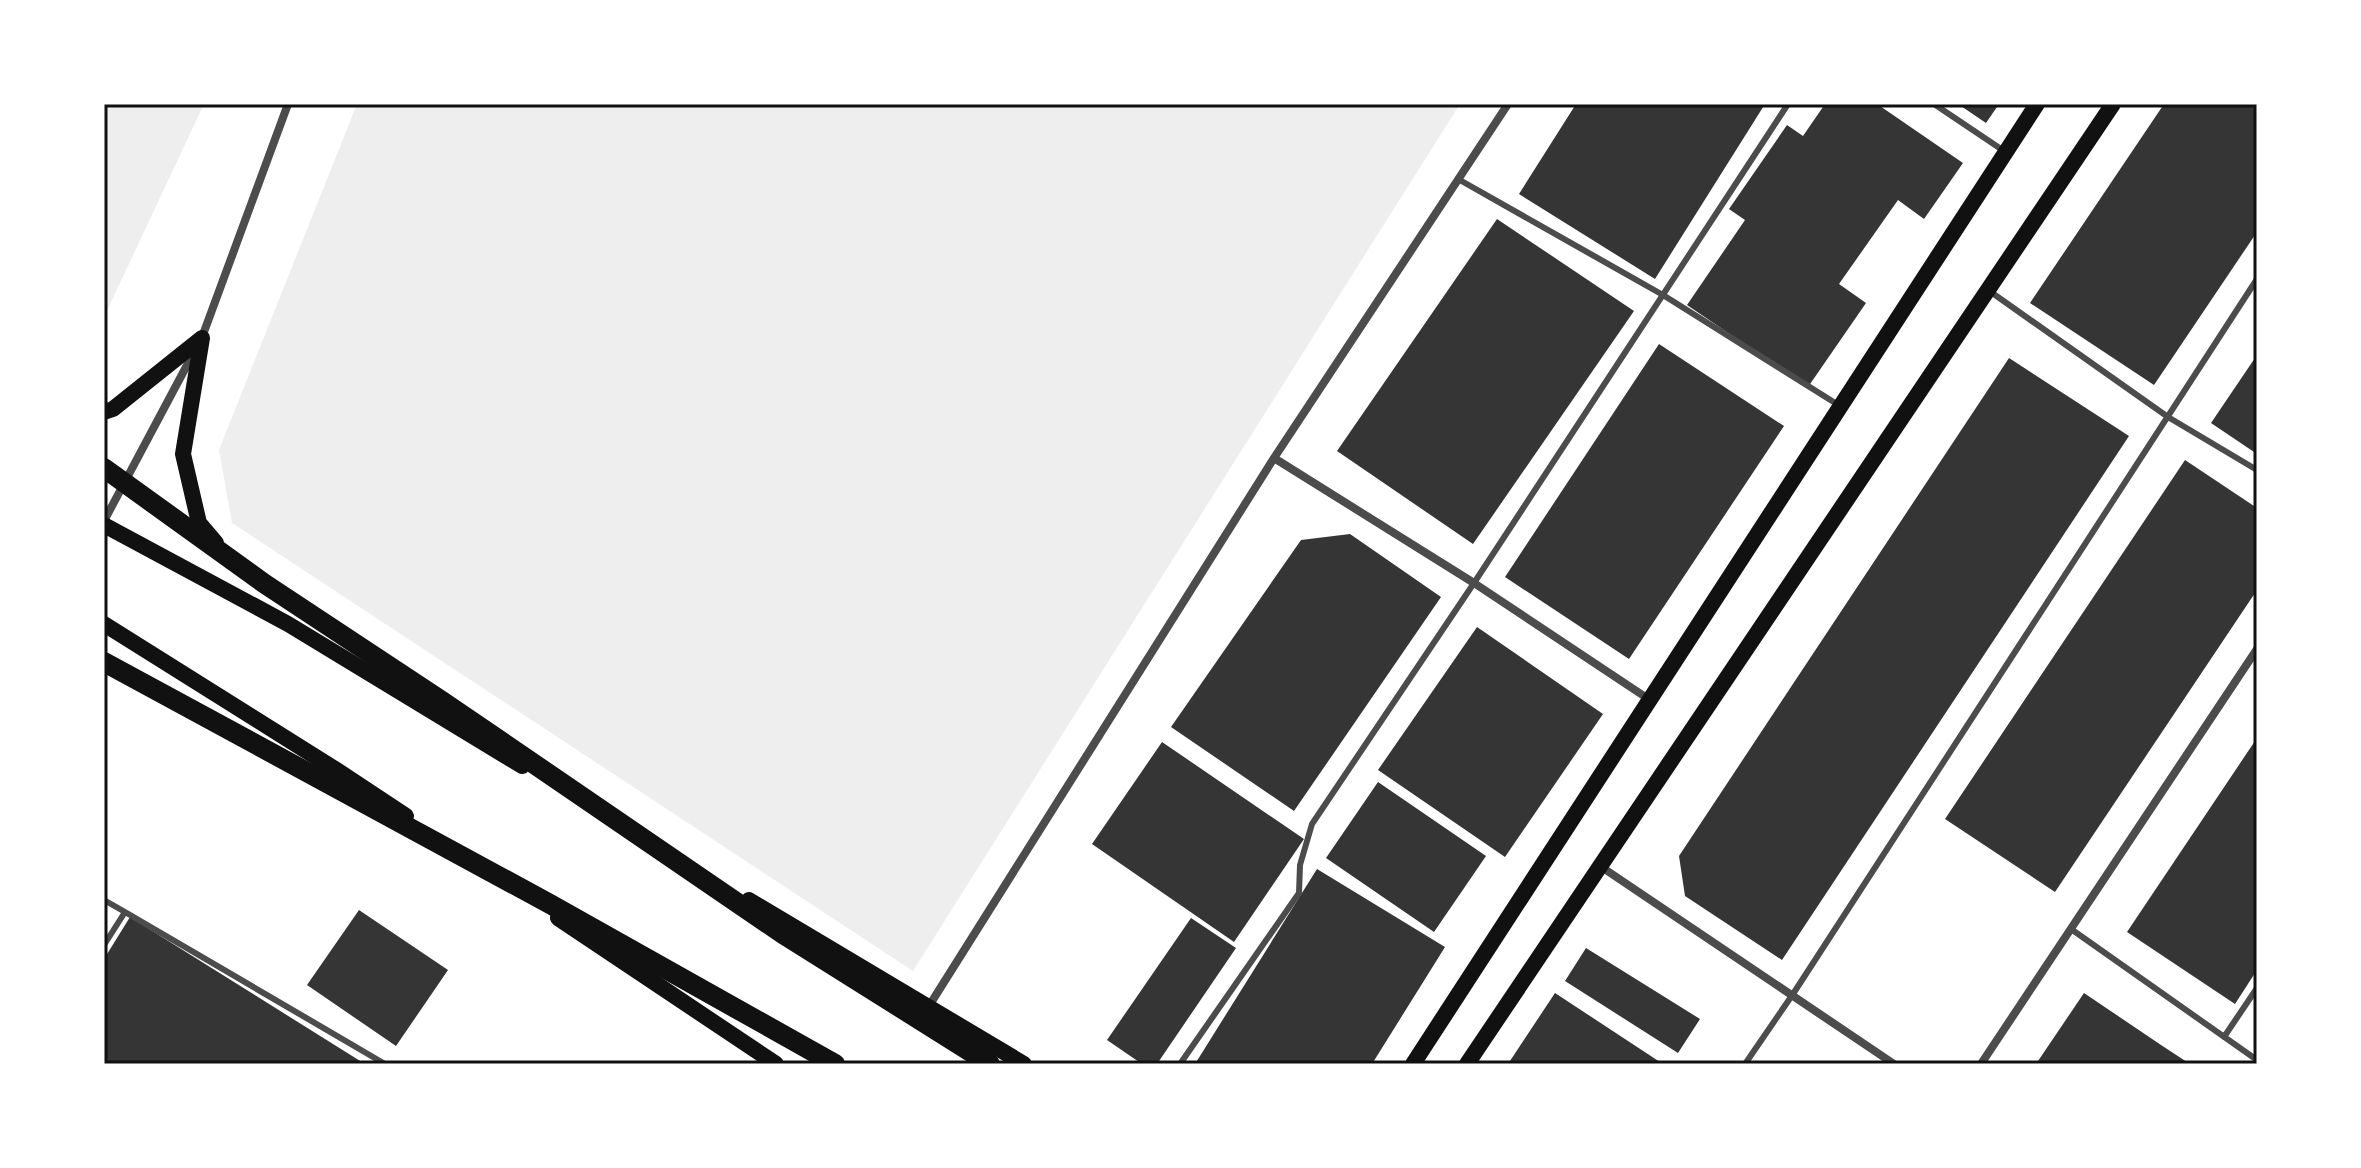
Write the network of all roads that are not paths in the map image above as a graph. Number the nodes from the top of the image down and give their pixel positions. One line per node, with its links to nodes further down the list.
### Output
1 (288, 104): 12 (street)
2 (1508, 104): 8 (street)
3 (1788, 104): 11 (lane)
4 (1934, 104): 7 (lane)
5 (2037, 104): 7 (main road)
6 (2113, 104): 10 (main road)
7 (2006, 152): 13 (main road)
8 (1458, 179): 11 (lane); 16 (street)
9 (2257, 279): 15 (lane)
10 (1988, 290): 15 (lane); 26 (main road)
11 (1663, 295): 13 (lane); 20 (lane)
12 (202, 338): 14 (main road); 19 (street); 22 (main road)
13 (1840, 407): 25 (main road)
14 (104, 412)
15 (2168, 417): 18 (lane); 32 (lane)
16 (1274, 458): 20 (street); 33 (street)
17 (104, 468): 39 (main road)
18 (2257, 470)
19 (104, 523): 22 (main road)
20 (1474, 583): 25 (street); 41 (lane)
21 (104, 624): 37 (main road)
22 (288, 624): 33 (main road)
23 (2257, 649): 29 (street)
24 (104, 662): 38 (main road)
25 (1650, 700): 42 (main road)
26 (1600, 866): 32 (street); 43 (main road)
27 (104, 900): 28 (lane)
28 (125, 912): 30 (lane); 36 (lane)
29 (2071, 929): 34 (lane); 46 (street)
30 (104, 945)
31 (2257, 988): 34 (lane)
32 (1793, 994): 44 (lane); 45 (street)
33 (929, 1006): 40 (main road)
34 (2224, 1037): 35 (lane)
35 (2257, 1060)
36 (385, 1064)
37 (776, 1064)
38 (835, 1064)
39 (990, 1064)
40 (1024, 1064)
41 (1180, 1064)
42 (1413, 1064)
43 (1467, 1064)
44 (1745, 1064)
45 (1894, 1064)
46 (1981, 1064)

